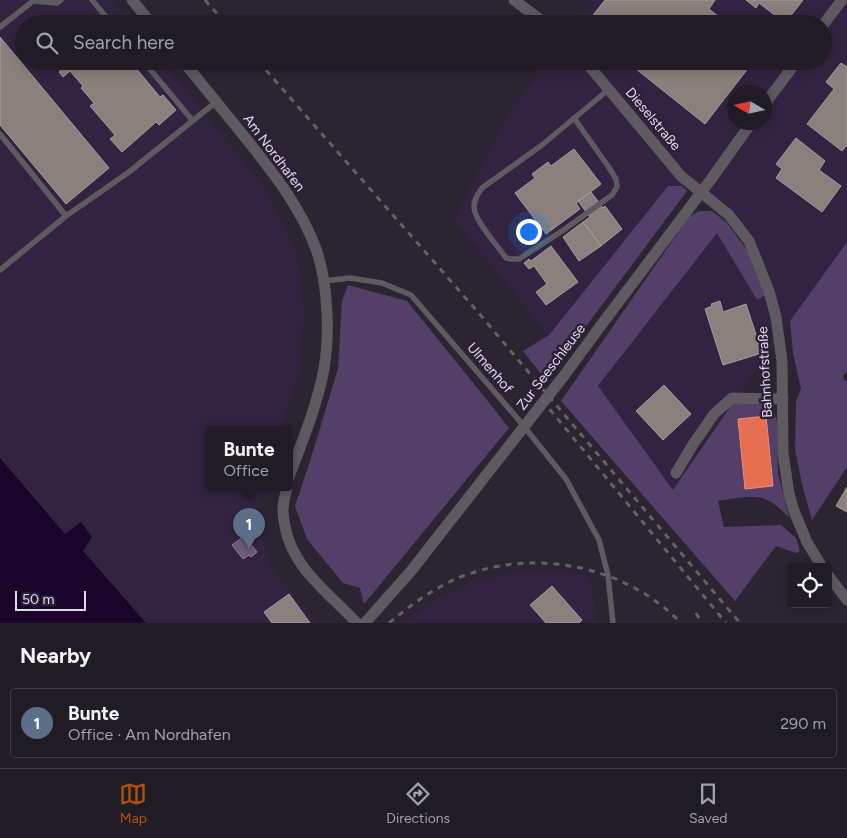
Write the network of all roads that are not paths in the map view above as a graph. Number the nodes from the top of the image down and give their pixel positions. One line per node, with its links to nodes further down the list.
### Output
1 (61, 0): 10 (lane)
2 (92, 0): 6 (lane)
3 (132, 0): 7 (street)
4 (514, 0): 8 (street)
5 (842, 0): 9 (street)
6 (104, 15)
7 (144, 15)
8 (534, 15)
9 (831, 15)
10 (0, 26)
11 (150, 70): 19 (lane)
12 (190, 70): 17 (street, Am Nordhafen)
13 (592, 70): 15 (street, Dieselstraße)
14 (789, 70): 16 (street)
15 (608, 90): 18 (lane); 22 (street, Dieselstraße)
16 (772, 93)
17 (216, 102): 19 (lane); 25 (street, Am Nordhafen)
18 (574, 118): 18 (lane)
19 (193, 121): 23 (lane)
20 (746, 130): 22 (street, Zur Seeschleuse)
21 (0, 134): 23 (lane)
22 (702, 192): 26 (street, Bahnhofstraße); 34 (street, Zur Seeschleuse)
23 (66, 216): 24 (lane)
24 (0, 270)
25 (324, 281): 27 (street, Am Nordhafen); 35 (lane, Ulmenhof)
26 (783, 399): 28 (street); 30 (street, Bahnhofstraße)
27 (293, 467)
28 (676, 473)
29 (286, 491): 33 (street)
30 (819, 563)
31 (832, 580): 32 (street)
32 (847, 600)
33 (357, 623)
34 (365, 623)
35 (613, 623)

